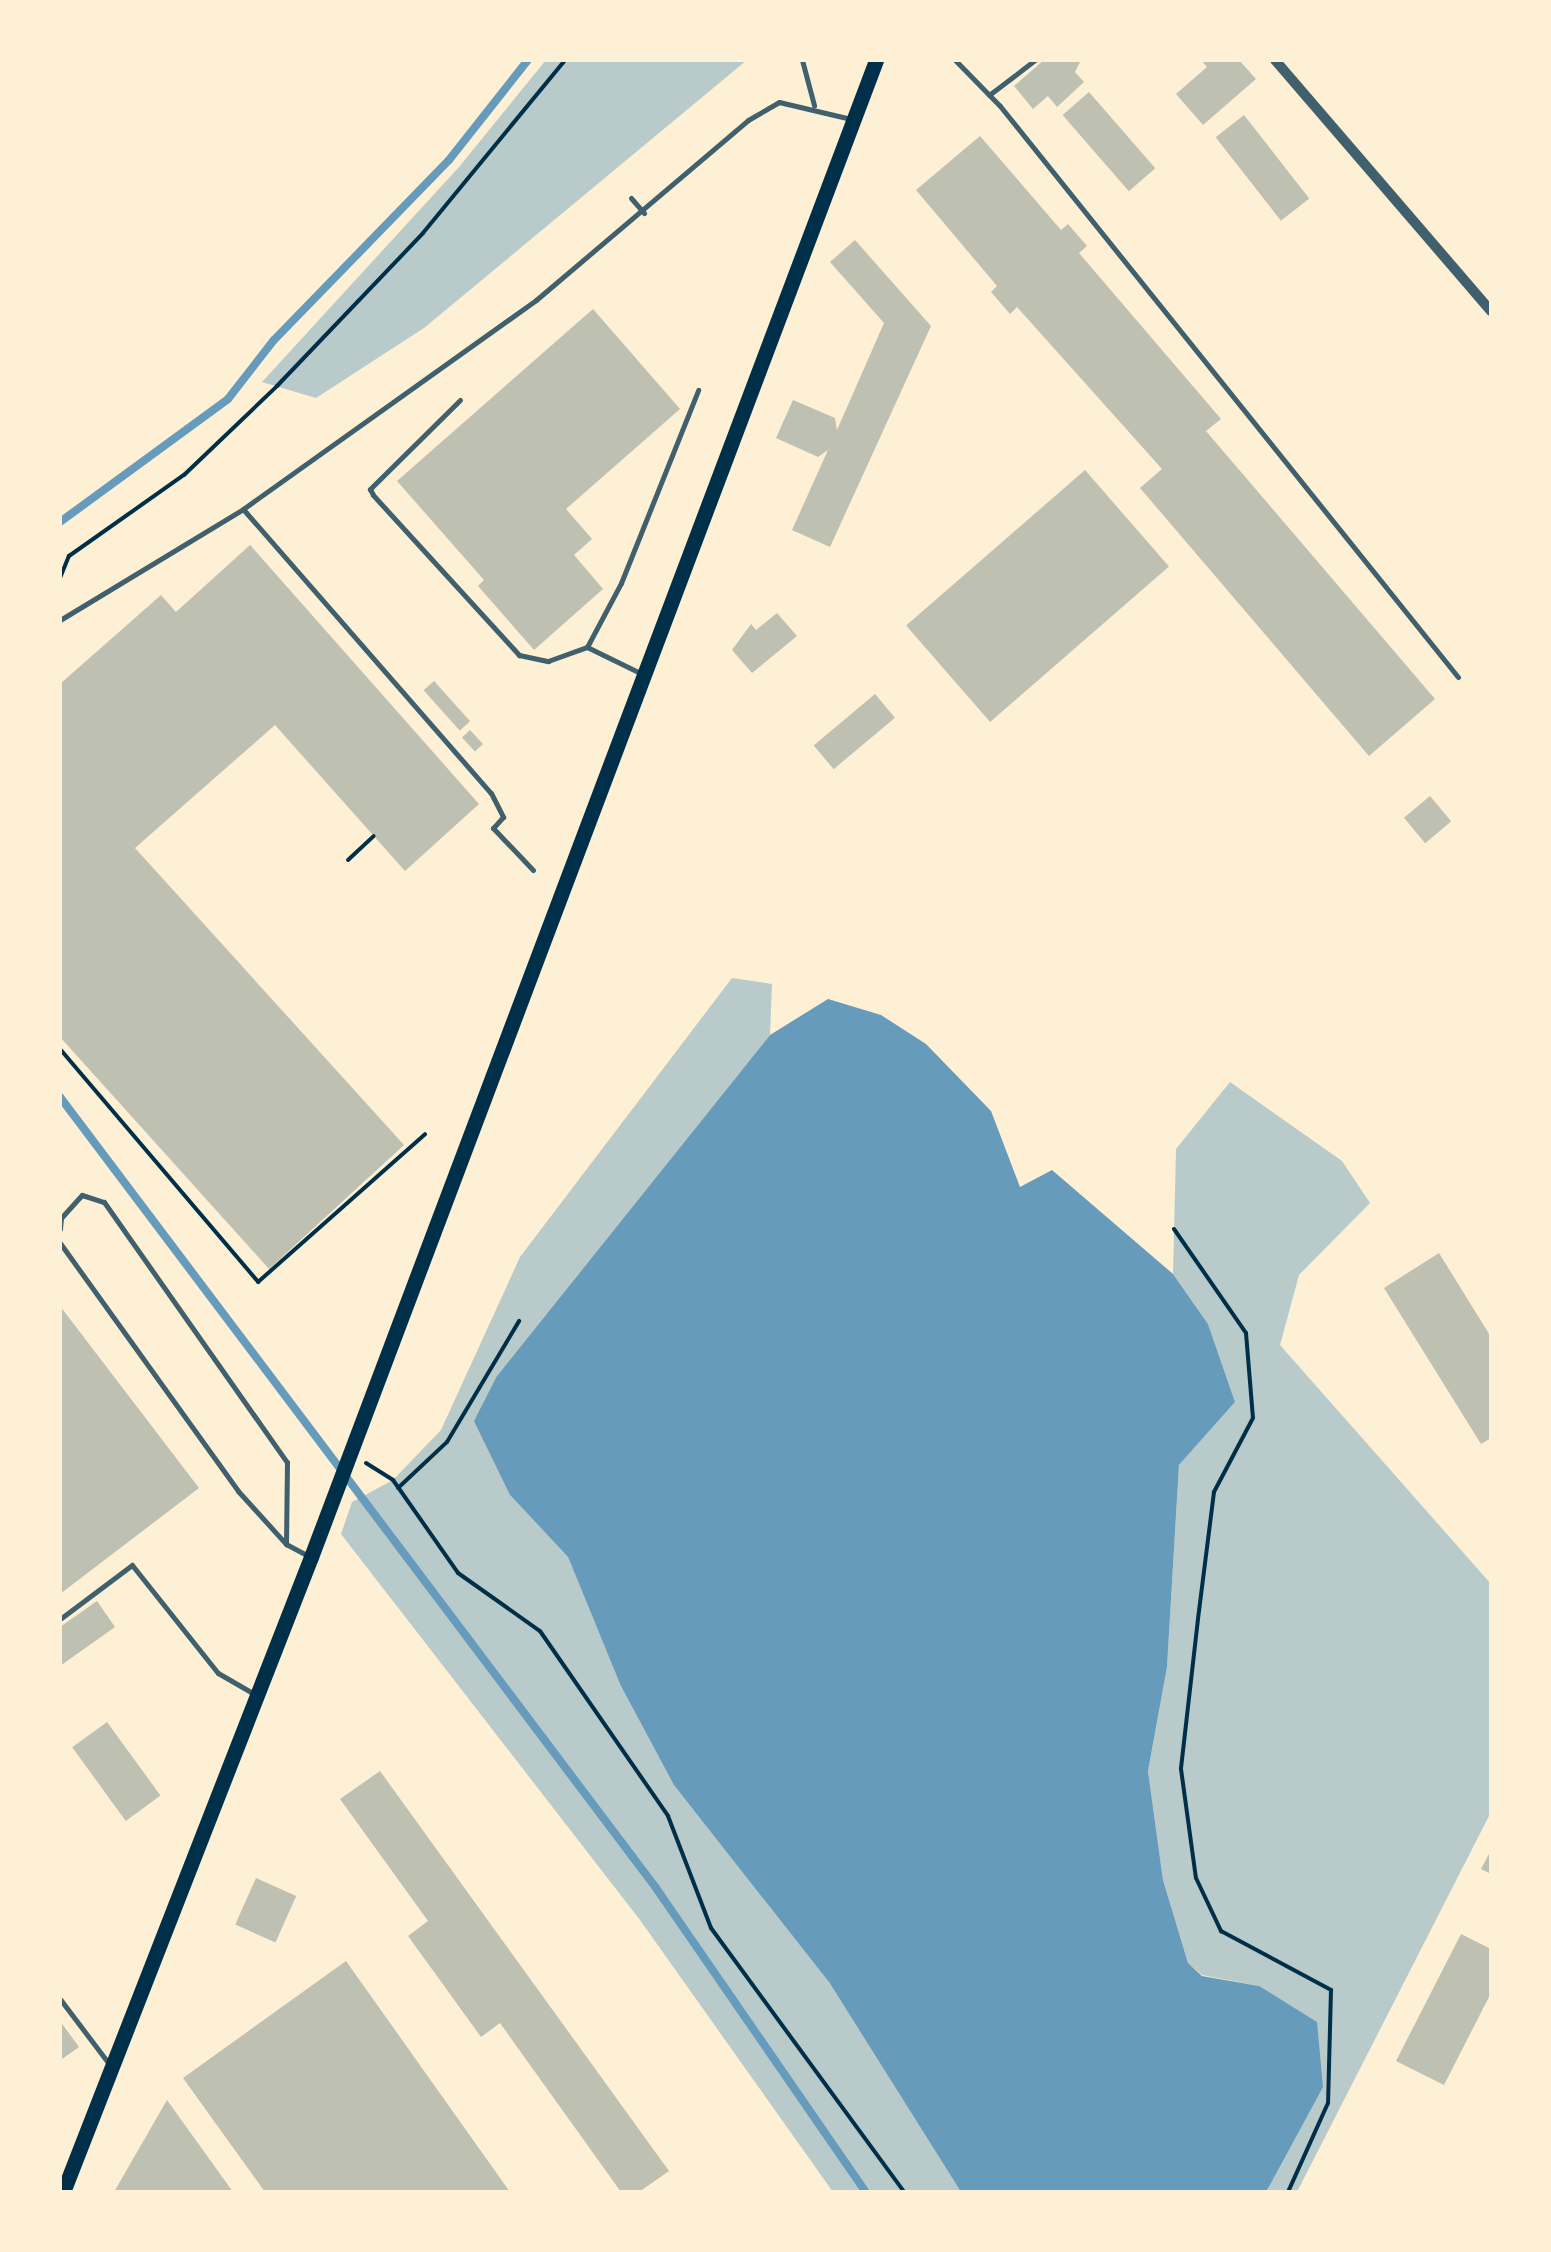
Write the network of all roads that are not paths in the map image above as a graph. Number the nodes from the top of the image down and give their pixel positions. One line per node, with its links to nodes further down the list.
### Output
1 (802, 60): 7 (lane)
2 (876, 60): 8 (main road)
3 (955, 60): 6 (lane)
4 (1035, 60): 6 (lane)
5 (1275, 60): 11 (street)
6 (989, 95): 18 (lane)
7 (814, 105): 8 (lane); 10 (lane)
8 (854, 120): 17 (main road)
9 (630, 198): 10 (lane)
10 (644, 213): 14 (lane)
11 (1491, 311)
12 (698, 390): 16 (lane)
13 (460, 400): 16 (lane)
14 (242, 508): 15 (lane); 19 (lane)
15 (60, 620)
16 (587, 646): 17 (lane)
17 (644, 675): 23 (main road)
18 (1458, 677)
19 (533, 870)
20 (60, 1229): 22 (lane)
21 (60, 1243): 22 (lane)
22 (286, 1544): 23 (lane)
23 (311, 1557): 25 (main road)
24 (60, 1619): 25 (lane)
25 (257, 1696): 27 (main road)
26 (60, 1999): 27 (lane)
27 (112, 2068): 28 (main road)
28 (63, 2192)

